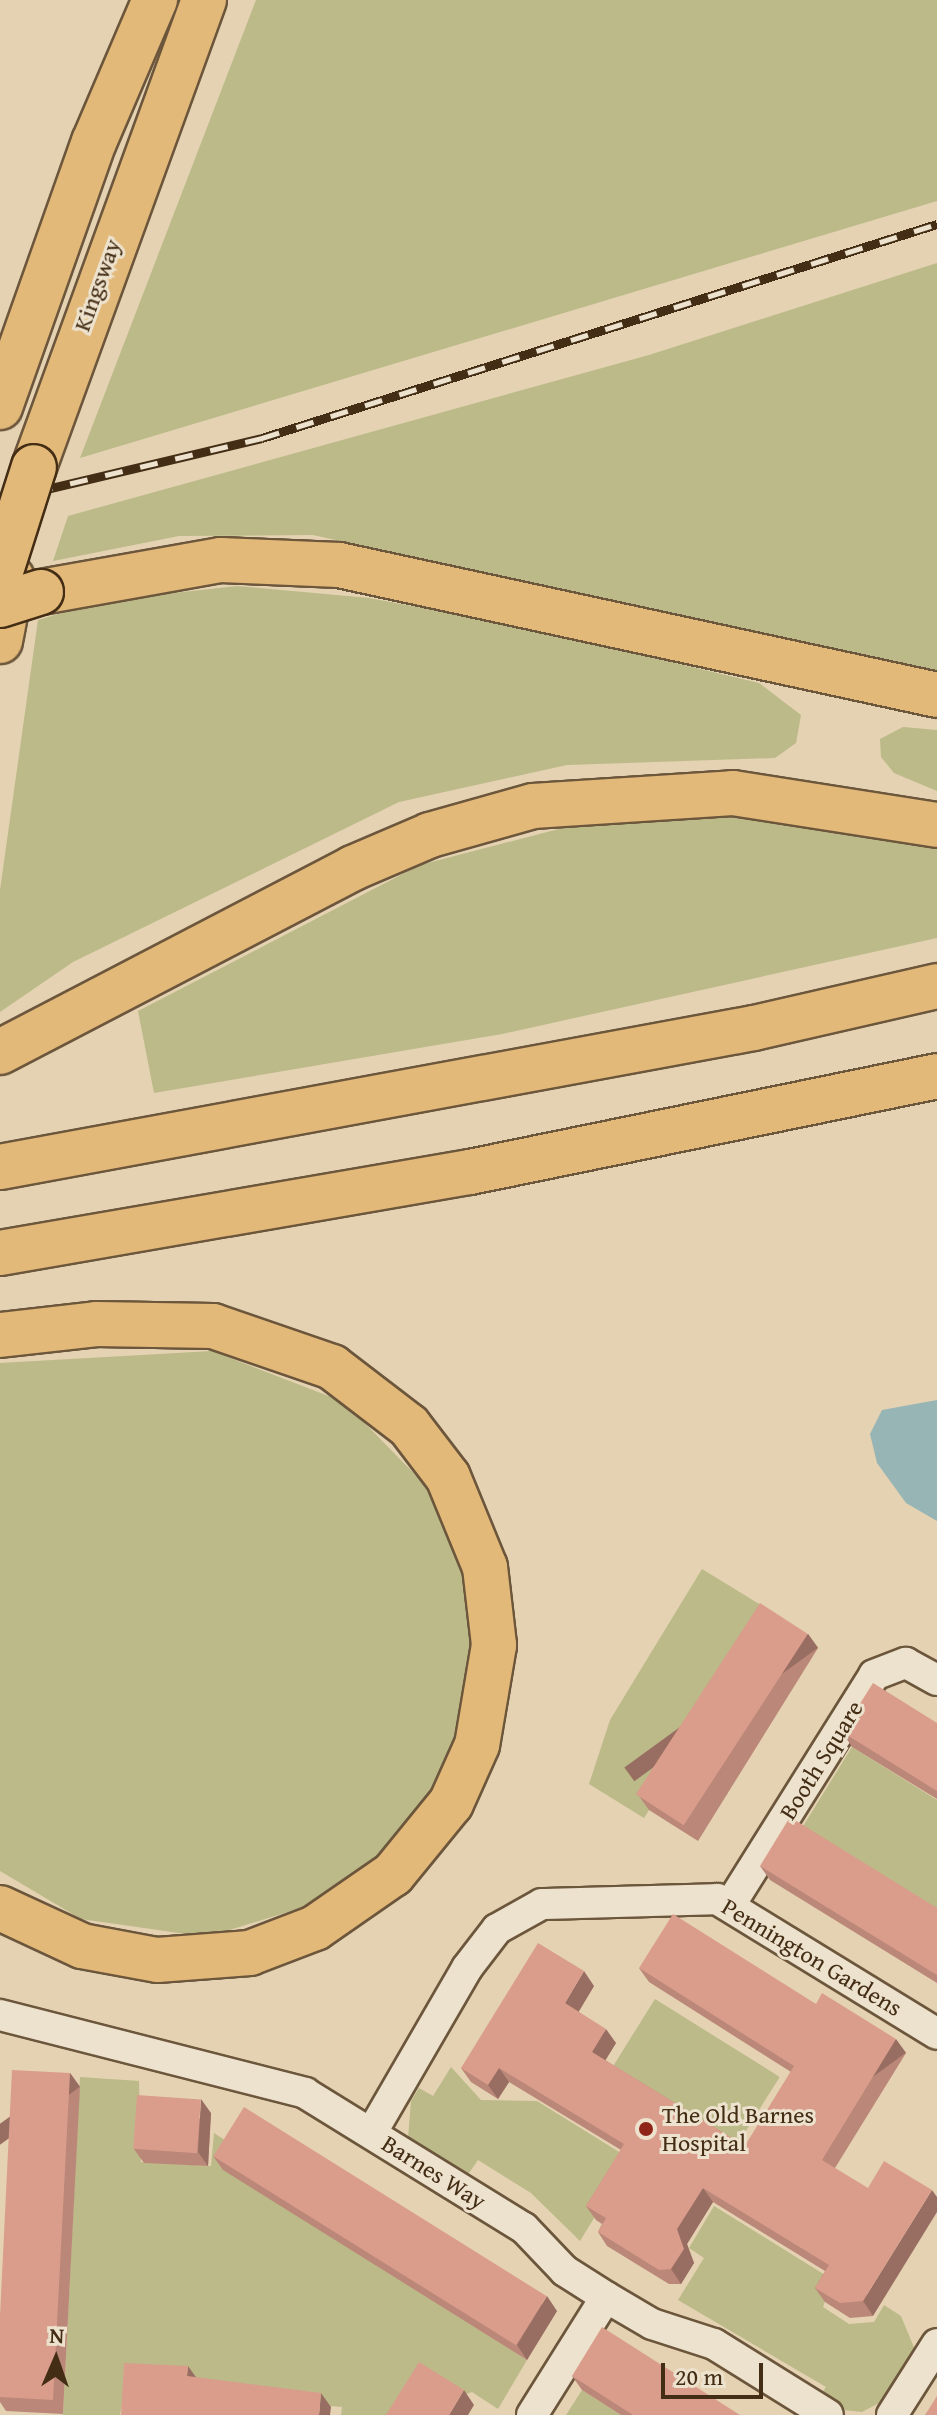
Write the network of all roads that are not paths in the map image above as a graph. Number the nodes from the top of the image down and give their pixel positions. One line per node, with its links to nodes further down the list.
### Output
1 (152, 7): 3 (highway, Kingsway)
2 (198, 15): 6 (highway, Kingsway, bridge)
3 (89, 155): 4 (highway); 5 (highway, Kingsway)
4 (0, 332)
5 (0, 407)
6 (4, 585): 7 (highway, Kingsway); 8 (highway, bridge)
7 (0, 641)
8 (937, 695)
9 (937, 825): 11 (highway)
10 (937, 986): 13 (highway)
11 (0, 1052)
12 (937, 1076): 14 (highway)
13 (0, 1167)
14 (0, 1253)
15 (0, 1335): 18 (highway)
16 (937, 1680): 17 (street, Booth Square)
17 (730, 1905): 20 (street, Pennington Gardens); 21 (street, Pennington Gardens)
18 (0, 1908)
19 (0, 2015): 21 (street, Barnes Way)
20 (937, 2034)
21 (372, 2132): 22 (street, Barnes Way)
22 (606, 2297): 24 (street); 25 (street, Barnes Way)
23 (937, 2344): 26 (street)
24 (532, 2415)
25 (828, 2415)
26 (892, 2415)

